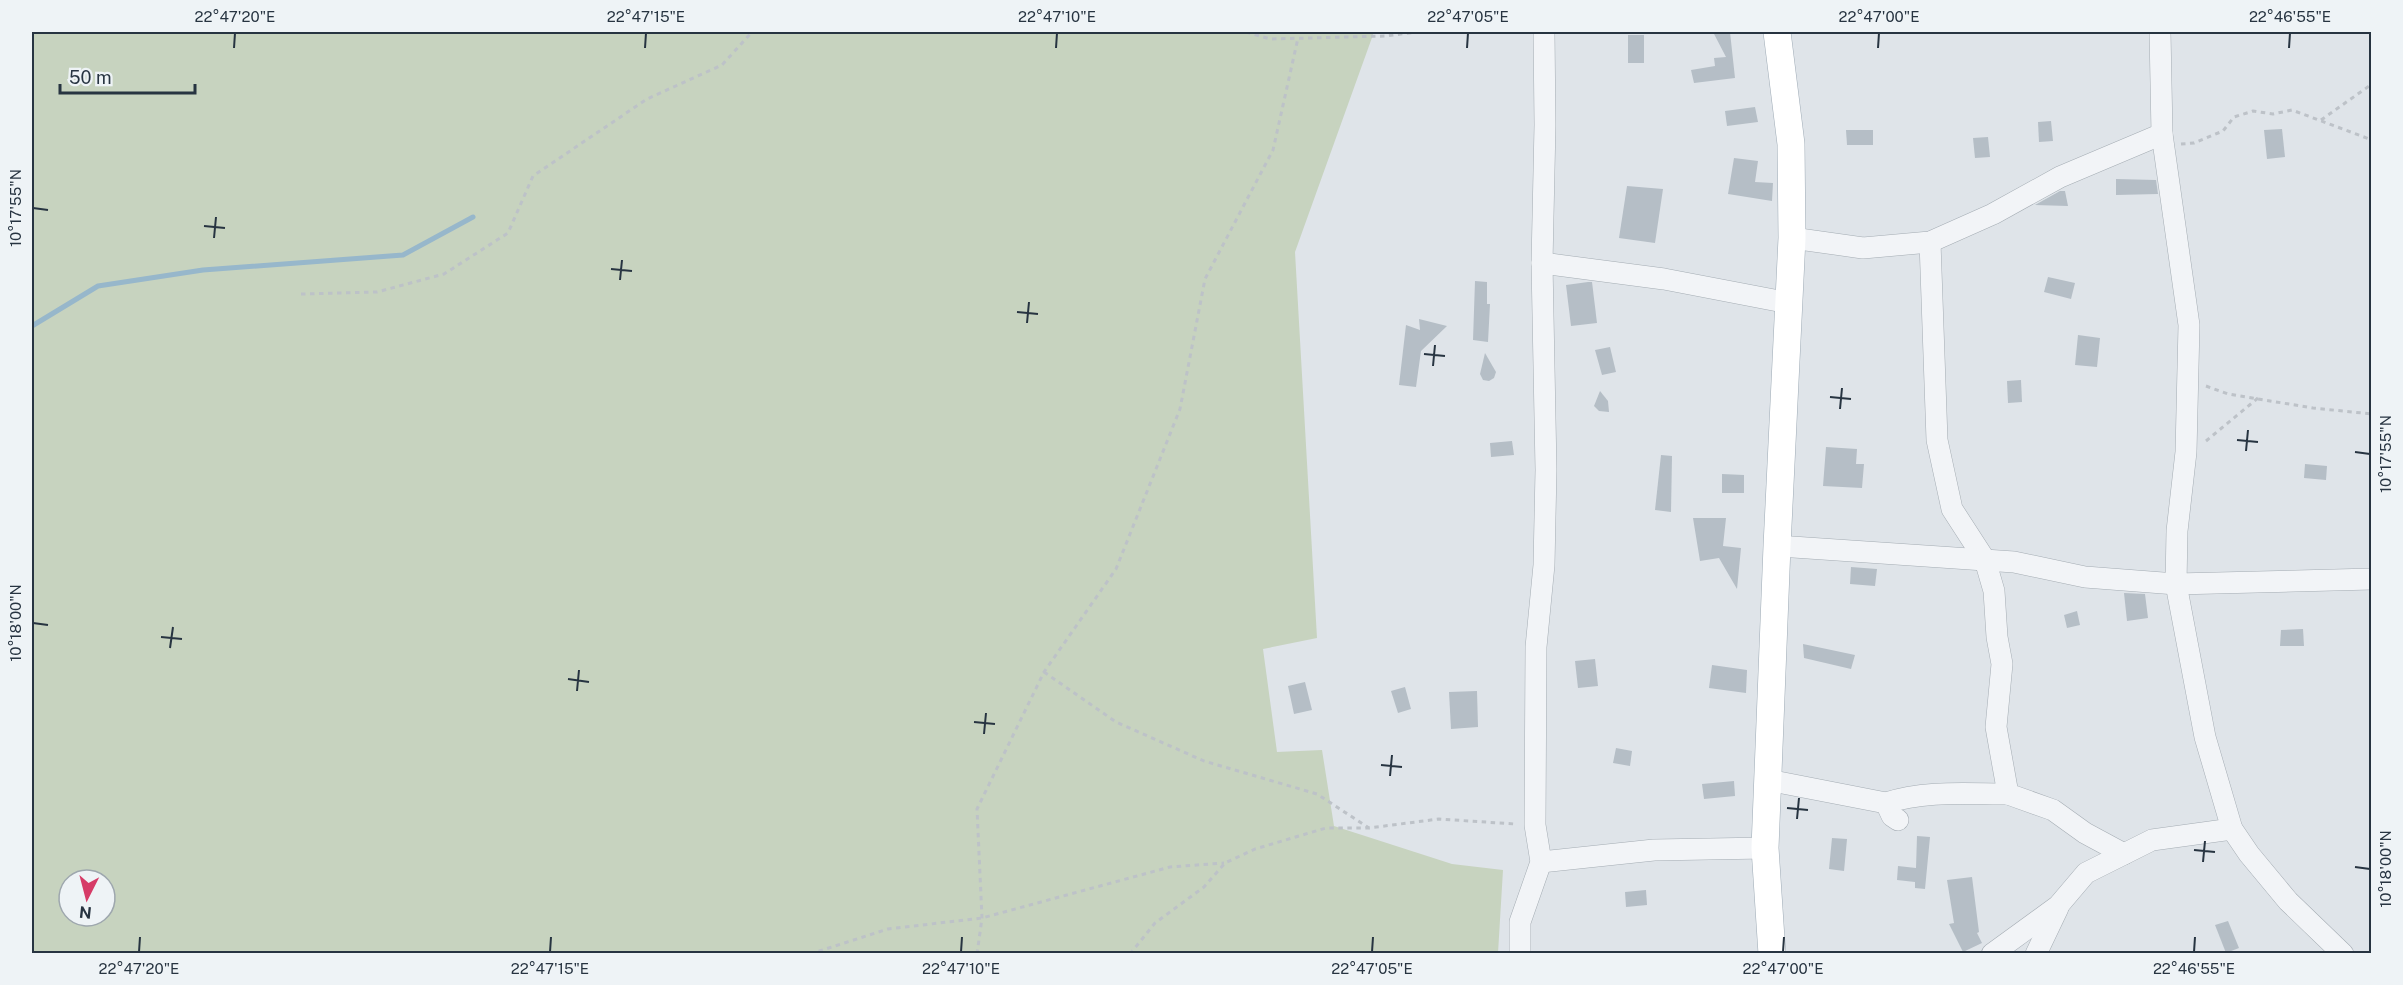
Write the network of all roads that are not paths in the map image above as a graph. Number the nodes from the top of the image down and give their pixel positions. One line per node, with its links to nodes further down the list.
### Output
1 (1544, 32): 7 (street)
2 (1777, 32): 5 (main road)
3 (2160, 32): 4 (street)
4 (2163, 139): 6 (street); 12 (street)
5 (1792, 238): 6 (street); 8 (main road)
6 (1930, 242): 10 (street)
7 (1542, 263): 8 (street); 18 (street)
8 (1789, 303): 9 (main road)
9 (1777, 546): 10 (street); 13 (main road)
10 (1985, 560): 12 (street); 14 (street)
11 (2372, 579): 12 (street)
12 (2176, 584): 15 (street)
13 (1768, 780): 14 (street); 16 (main road)
14 (2008, 794): 17 (street)
15 (2232, 829): 17 (street); 24 (street)
16 (1765, 848): 18 (street); 21 (main road)
17 (2124, 854): 19 (street)
18 (1541, 862): 20 (street)
19 (2058, 906): 22 (street); 23 (street)
20 (1520, 954)
21 (1772, 954)
22 (1992, 954)
23 (2036, 954)
24 (2343, 954)

